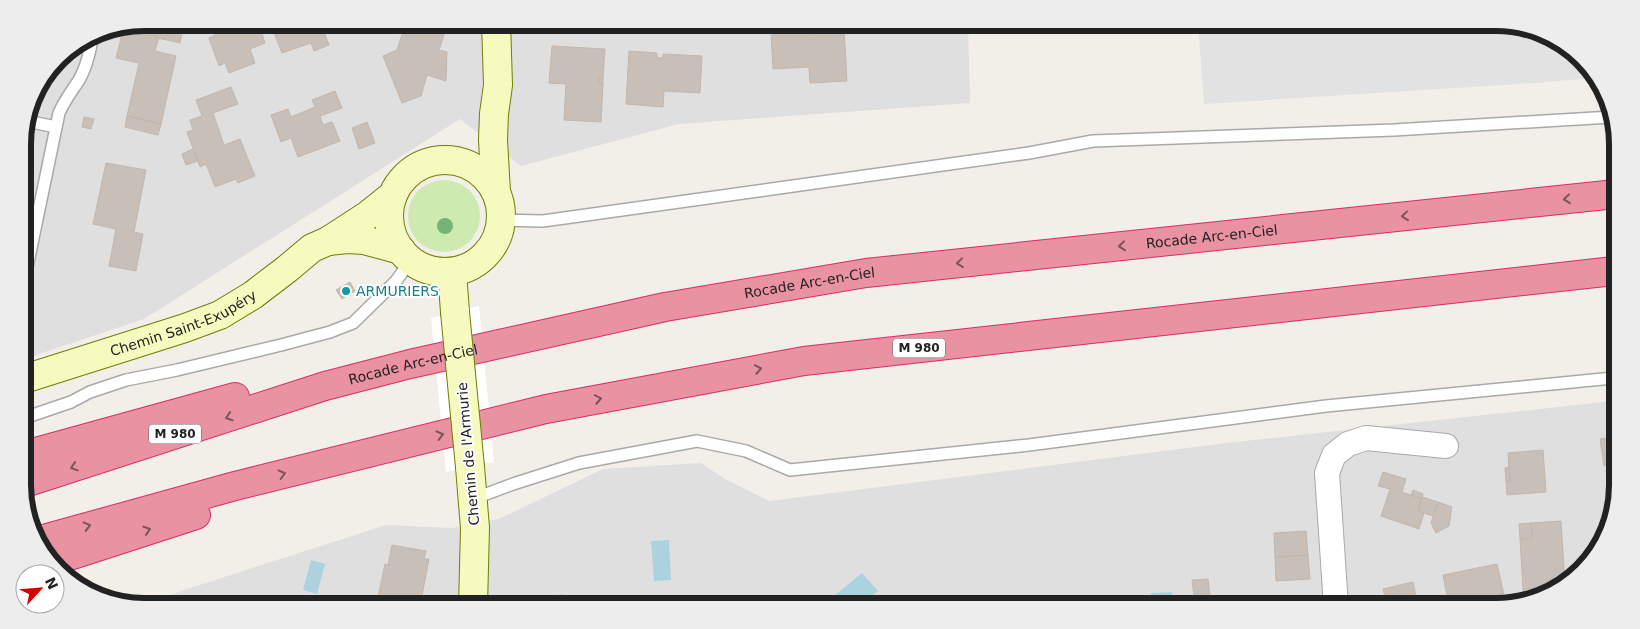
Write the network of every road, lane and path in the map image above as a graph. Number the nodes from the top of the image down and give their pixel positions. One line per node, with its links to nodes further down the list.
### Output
1 (496, 31): 3 (street)
2 (90, 45): 6 (lane)
3 (494, 114): 7 (street); 8 (street)
4 (1605, 117): 11 (lane)
5 (34, 122): 6 (lane)
6 (56, 127): 13 (lane)
7 (452, 160): 8 (street); 9 (street)
8 (496, 192): 11 (street)
9 (393, 195): 12 (street, Chemin Saint-Exupéry); 14 (street)
10 (1609, 195): 19 (highway, Rocade Arc-en-Ciel / M 980, one-way to 19)
11 (501, 220): 15 (street)
12 (328, 241): 14 (street, Chemin Saint-Exupéry); 17 (street, Chemin Saint-Exupéry)
13 (31, 248)
14 (406, 255): 15 (street); 20 (lane)
15 (452, 272): 25 (street, Chemin de l'Armurie, bridge)
16 (1609, 272): 24 (highway, M 980, one-way to 16)
17 (31, 377)
18 (1609, 378): 25 (lane)
19 (325, 386): 22 (highway); 23 (highway, Rocade Arc-en-Ciel / M 980, one-way to 23)
20 (31, 416)
21 (1446, 446): 29 (street)
22 (31, 453)
23 (31, 481)
24 (235, 486): 26 (highway, M 980, one-way to 24); 27 (highway, one-way to 24)
25 (473, 499): 28 (street, Chemin de l'Armurie)
26 (45, 539)
27 (59, 559)
28 (473, 598)
29 (1335, 598)

